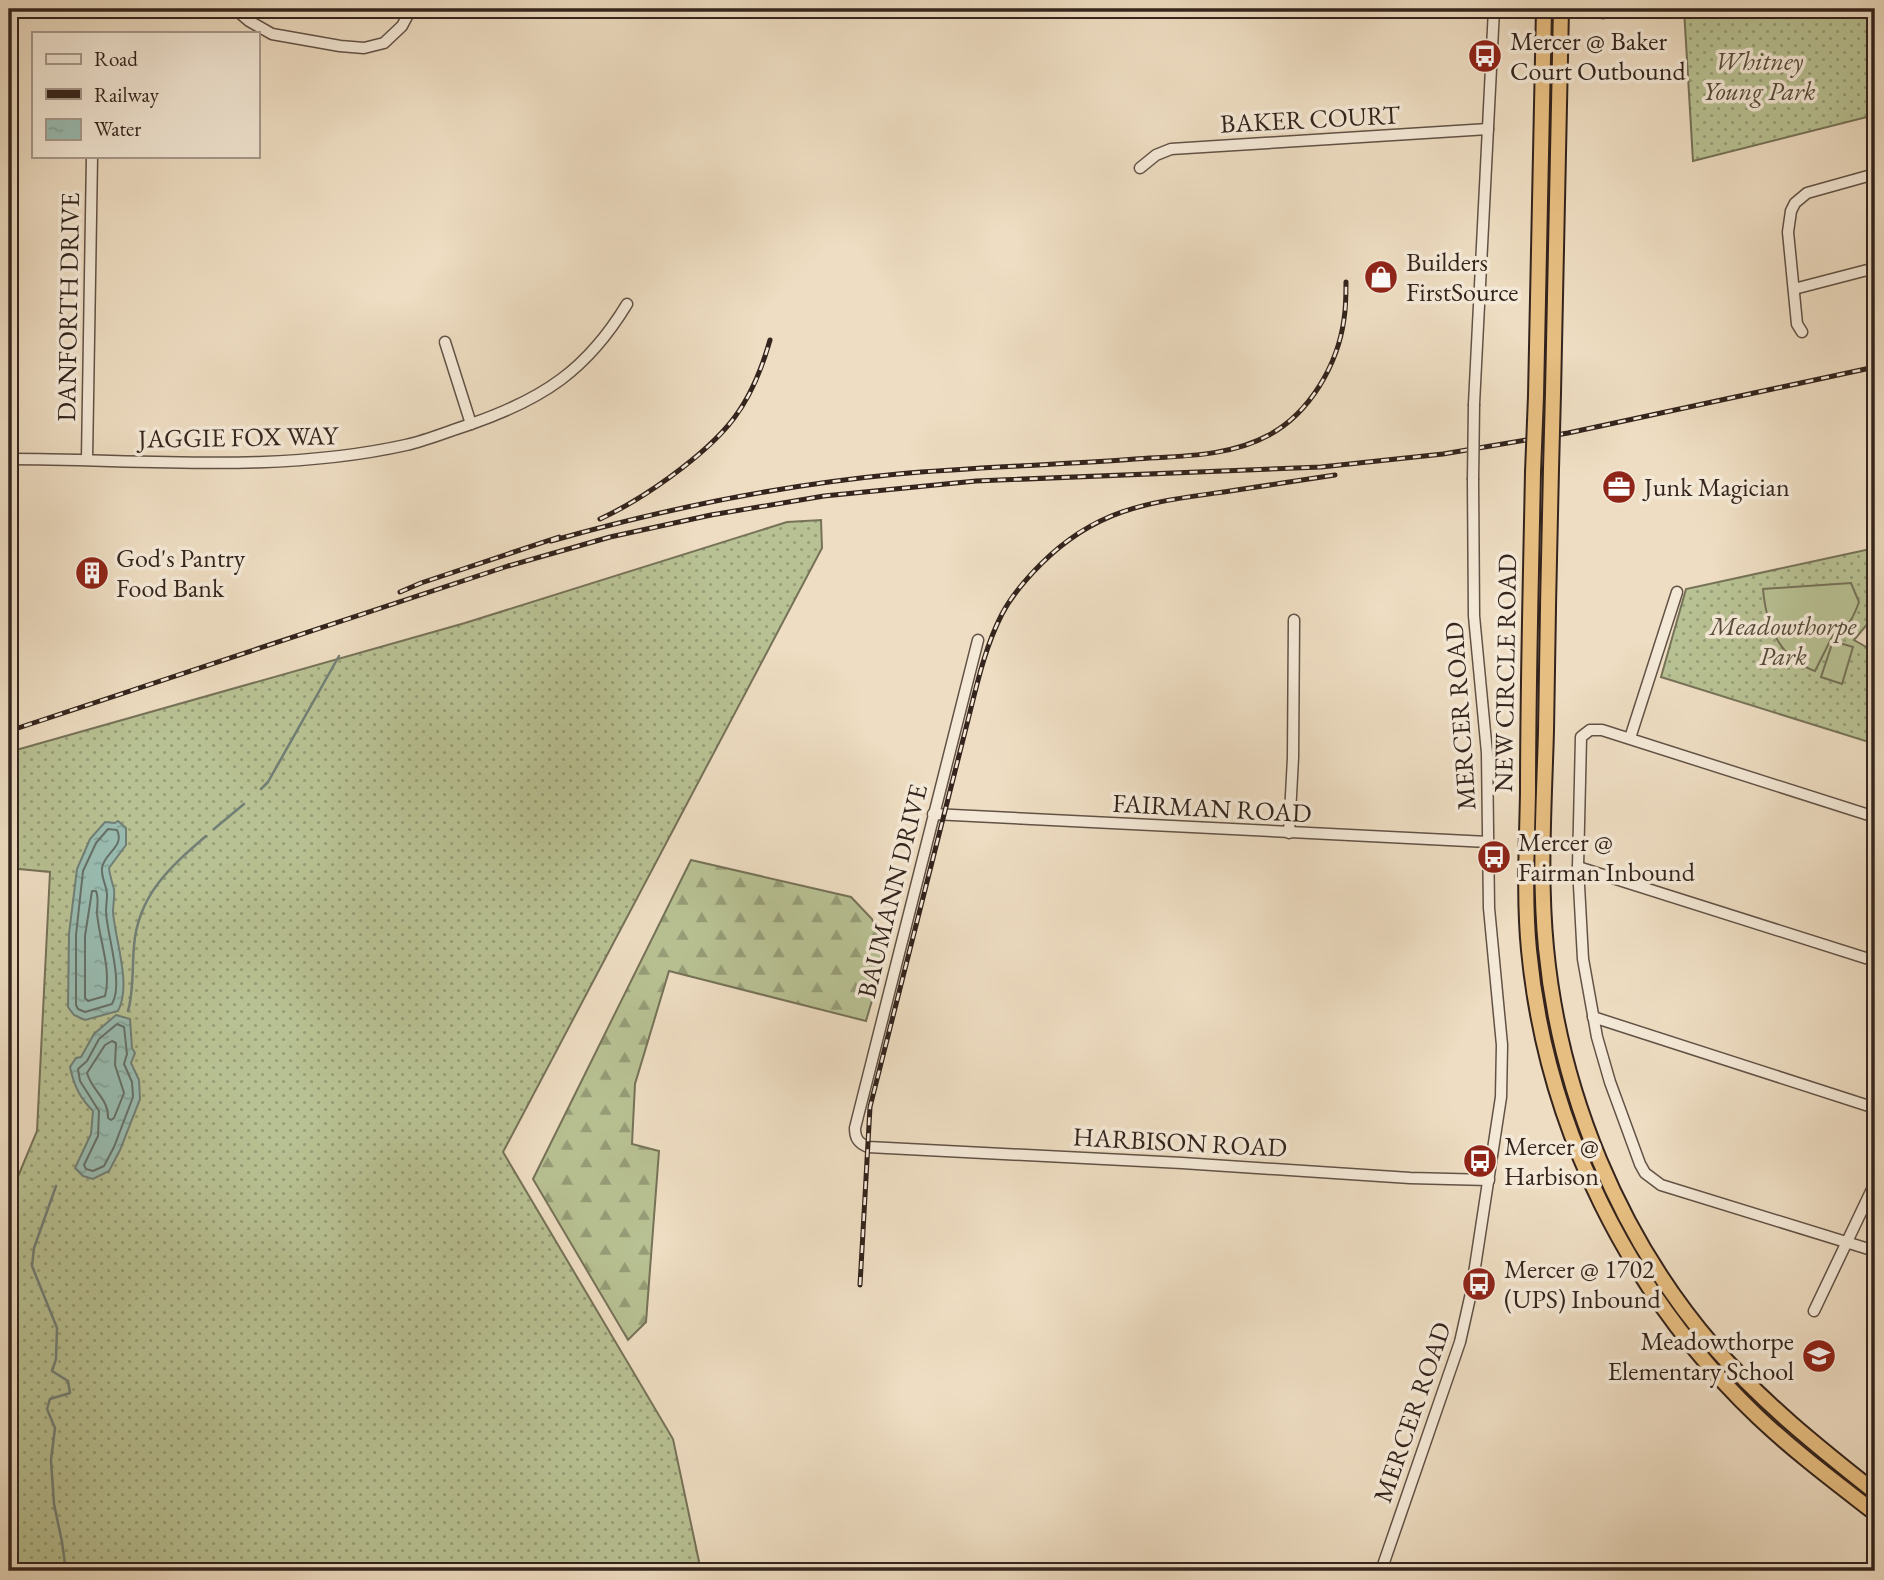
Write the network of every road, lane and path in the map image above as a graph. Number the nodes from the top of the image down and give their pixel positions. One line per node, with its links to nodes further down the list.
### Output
1 (235, 9): 2 (street)
2 (411, 9)
3 (1494, 9): 6 (street, MERCER ROAD)
4 (1544, 9): 37 (highway, NEW CIRCLE ROAD, bridge)
5 (1561, 9): 36 (highway, NEW CIRCLE ROAD, bridge)
6 (1488, 129): 8 (street, BAKER COURT); 25 (street, MERCER ROAD, bridge)
7 (92, 158): 17 (street, DANFORTH DRIVE)
8 (1140, 167)
9 (1875, 174): 11 (street)
10 (1875, 268): 11 (street)
11 (1794, 289): 13 (street)
12 (627, 304): 15 (street, JAGGIE FOX WAY)
13 (1802, 332)
14 (445, 342): 15 (street)
15 (471, 424): 17 (street, JAGGIE FOX WAY)
16 (9, 459): 17 (street, JAGGIE FOX WAY)
17 (87, 459)
18 (1677, 592): 21 (street)
19 (1294, 620): 24 (street)
20 (978, 640): 22 (street, BAUMANN DRIVE)
21 (1630, 738): 23 (street); 26 (street)
22 (933, 814): 24 (street, FAIRMAN ROAD); 30 (street, BAUMANN DRIVE)
23 (1875, 817)
24 (1289, 833): 25 (street, FAIRMAN ROAD)
25 (1488, 842): 31 (street, MERCER ROAD)
26 (1578, 867): 27 (street); 28 (street)
27 (1875, 961)
28 (1593, 1017): 29 (street); 33 (street)
29 (1875, 1108)
30 (868, 1147): 31 (street, HARBISON ROAD)
31 (1489, 1180): 38 (street, MERCER ROAD)
32 (1875, 1183): 33 (street)
33 (1847, 1242): 34 (street); 35 (street)
34 (1875, 1251)
35 (1814, 1311)
36 (1875, 1492)
37 (1875, 1513)
38 (1381, 1571)

